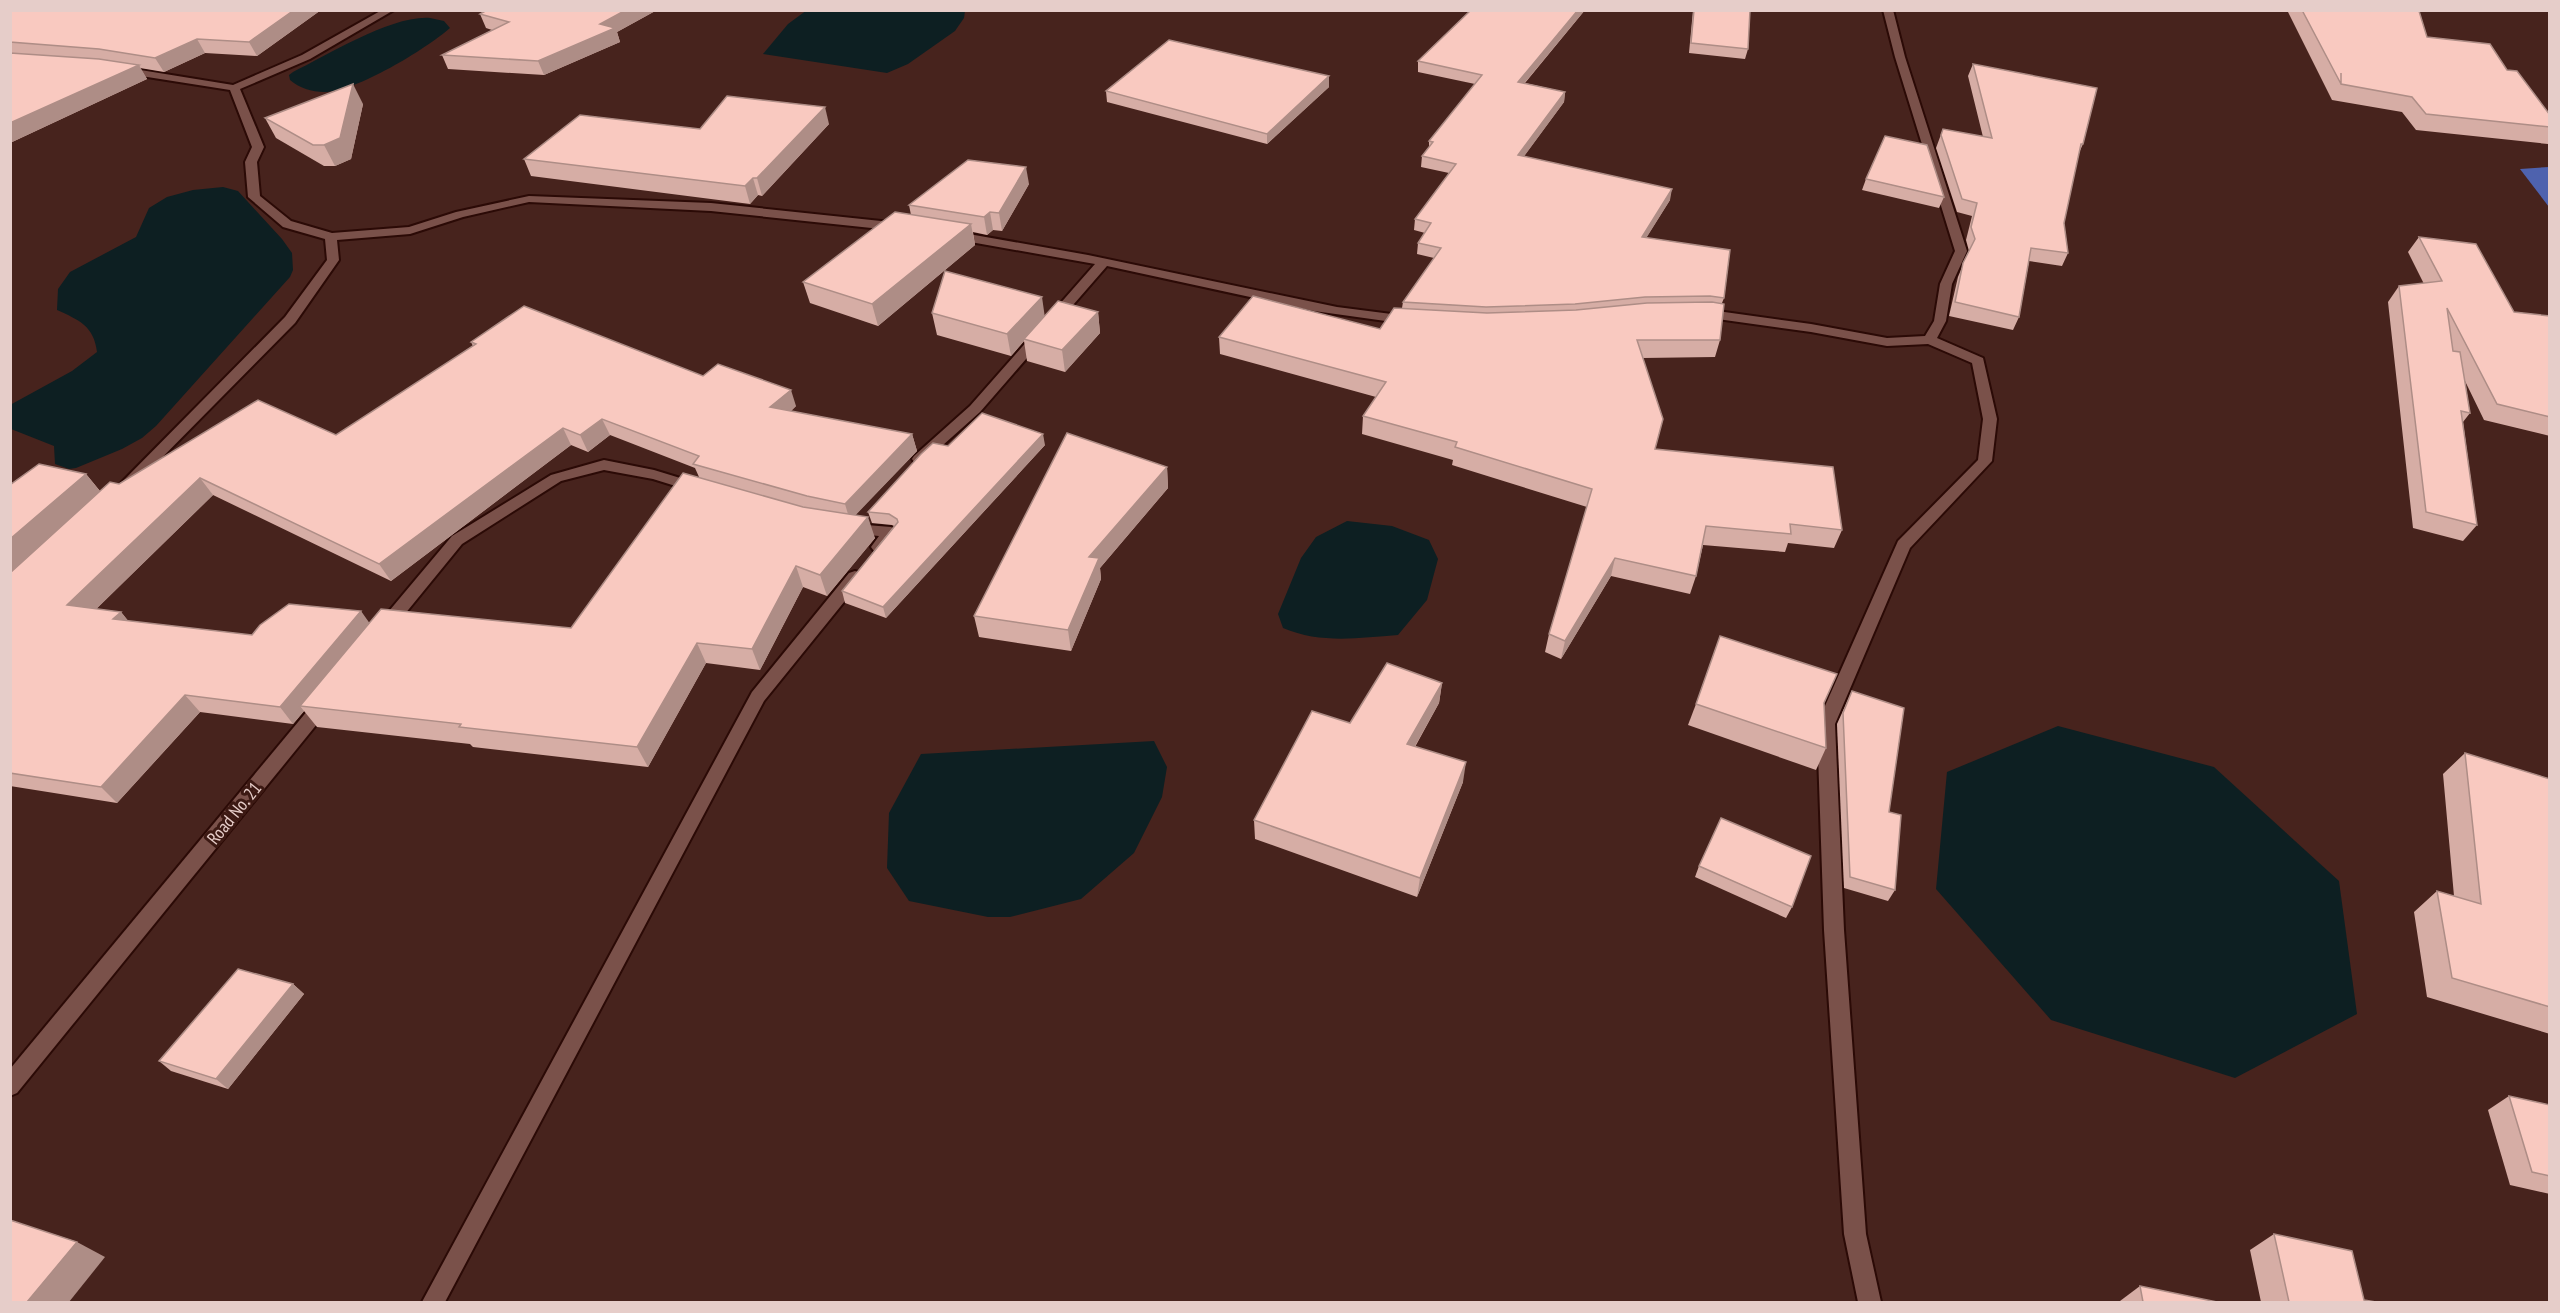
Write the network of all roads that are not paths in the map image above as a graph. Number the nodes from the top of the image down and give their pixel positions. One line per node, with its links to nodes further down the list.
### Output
1 (390, 10): 4 (street)
2 (1888, 10): 11 (street)
3 (108, 68): 4 (street)
4 (234, 88): 7 (street)
5 (909, 228): 7 (street)
6 (944, 233): 8 (street)
7 (331, 237): 13 (street)
8 (1103, 263): 10 (street); 12 (street)
9 (1686, 314): 11 (street)
10 (1420, 321)
11 (1930, 340): 20 (street)
12 (909, 469)
13 (119, 492)
14 (712, 492): 16 (street)
15 (870, 512): 19 (street)
16 (373, 642)
17 (336, 688): 18 (street, Road No. 21)
18 (10, 1086)
19 (433, 1302)
20 (1869, 1302)

